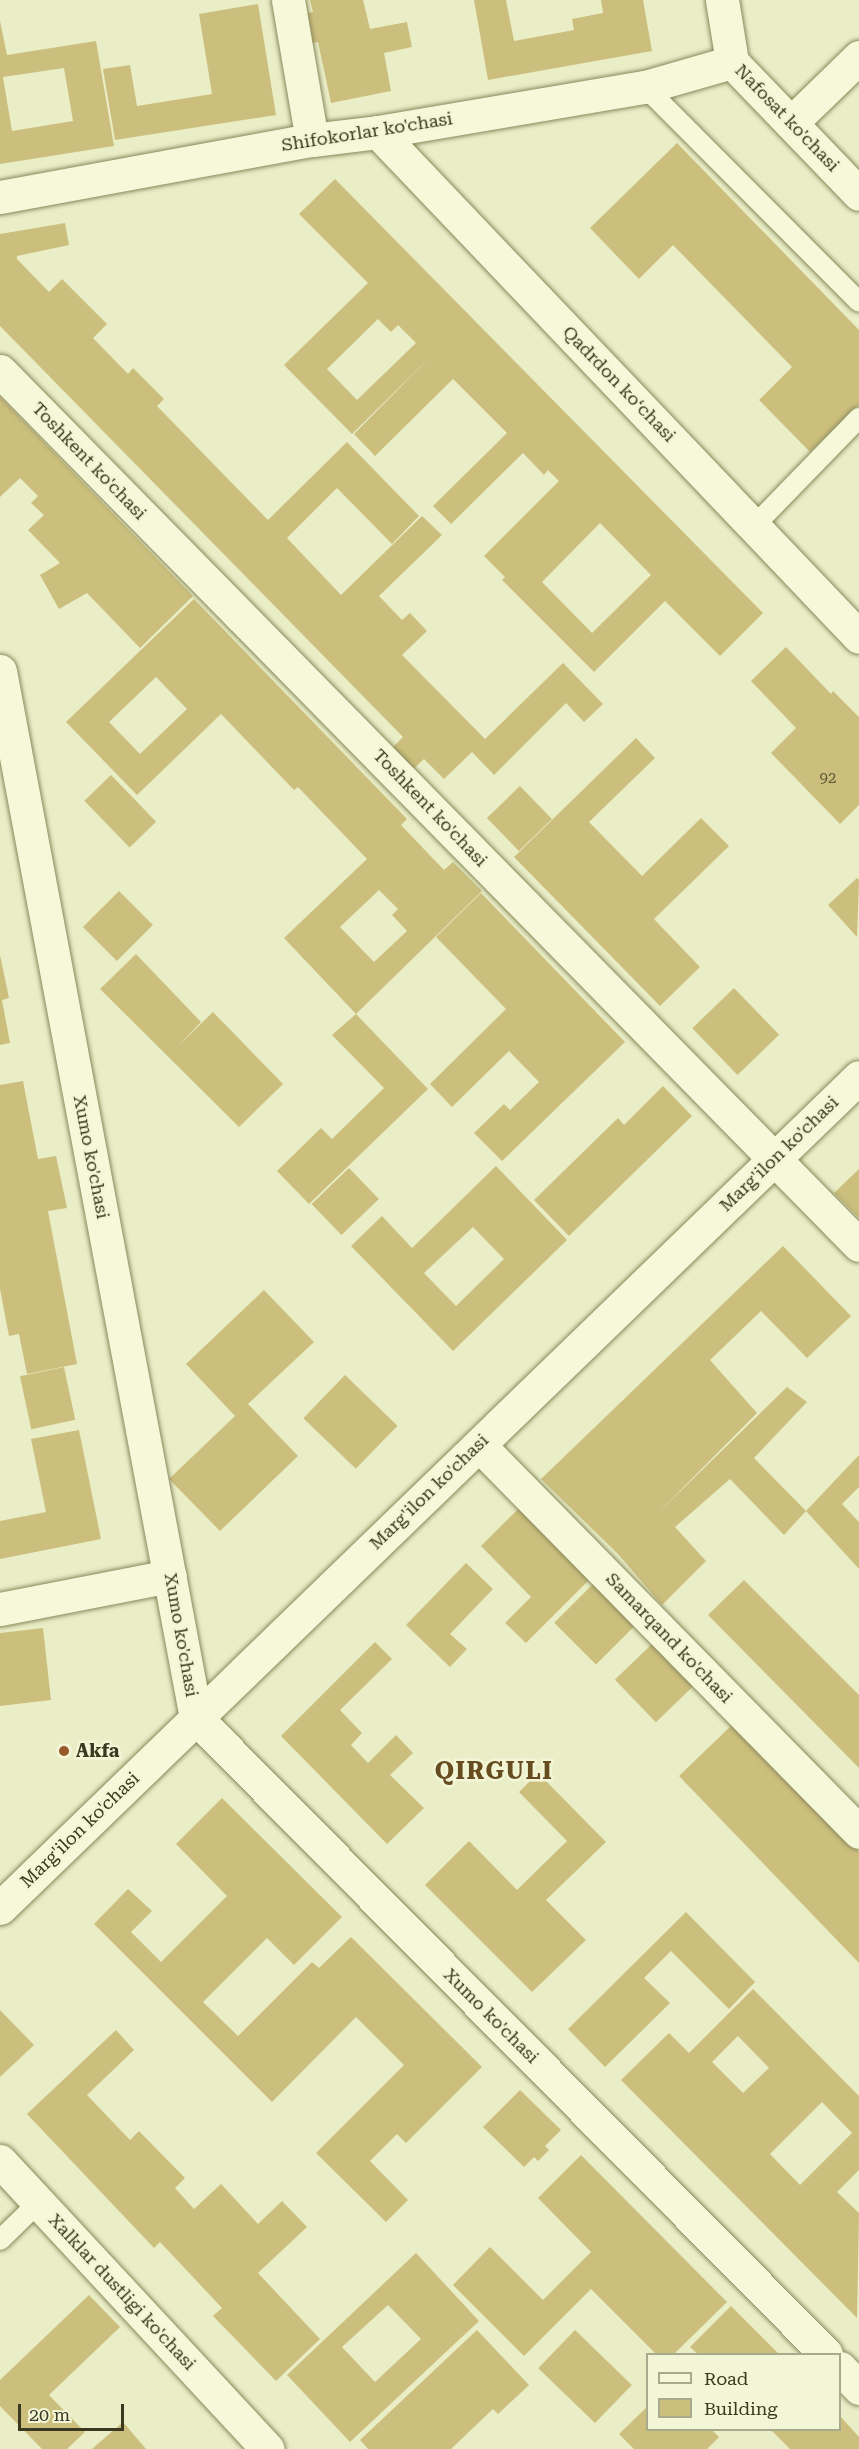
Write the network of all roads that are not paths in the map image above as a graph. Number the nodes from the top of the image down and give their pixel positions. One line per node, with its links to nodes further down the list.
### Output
1 (288, 0): 8 (street)
2 (722, 0): 4 (street, Nafosat ko'chasi)
3 (859, 57): 6 (street)
4 (732, 62): 5 (street, Shifokorlar ko'chasi); 6 (street, Nafosat ko'chasi)
5 (645, 87): 7 (street, Shifokorlar ko'chasi); 11 (lane)
6 (791, 123): 9 (street, Nafosat ko'chasi)
7 (378, 132): 8 (street, Shifokorlar ko'chasi); 14 (street, Qadrdon koʻchasi)
8 (312, 140): 10 (street, Shifokorlar ko'chasi)
9 (859, 194)
10 (0, 197)
11 (859, 302)
12 (0, 371): 18 (street, Toshkent ko'chasi)
13 (859, 418): 14 (lane)
14 (754, 526): 15 (street, Qadrdon koʻchasi)
15 (859, 637)
16 (0, 671): 21 (street, Xumo ko'chasi)
17 (859, 1077): 18 (street, Marg'ilon ko'chasi)
18 (774, 1159): 19 (street, Toshkent ko'chasi); 20 (street, Marg'ilon ko'chasi)
19 (859, 1245)
20 (479, 1445): 23 (street, Marg'ilon ko'chasi); 24 (street, Samarqand ko'chasi)
21 (170, 1576): 22 (street); 23 (street, Xumo ko'chasi)
22 (0, 1609)
23 (196, 1718): 25 (street, Marg'ilon ko'chasi); 29 (street, Xumo ko'chasi)
24 (859, 1832)
25 (0, 1908)
26 (0, 2161): 27 (street, Xalklar dustligi ko'chasi)
27 (39, 2202): 28 (lane); 32 (street, Xalklar dustligi ko'chasi)
28 (0, 2240)
29 (824, 2353)
30 (841, 2369): 31 (street)
31 (859, 2388)
32 (268, 2449)

